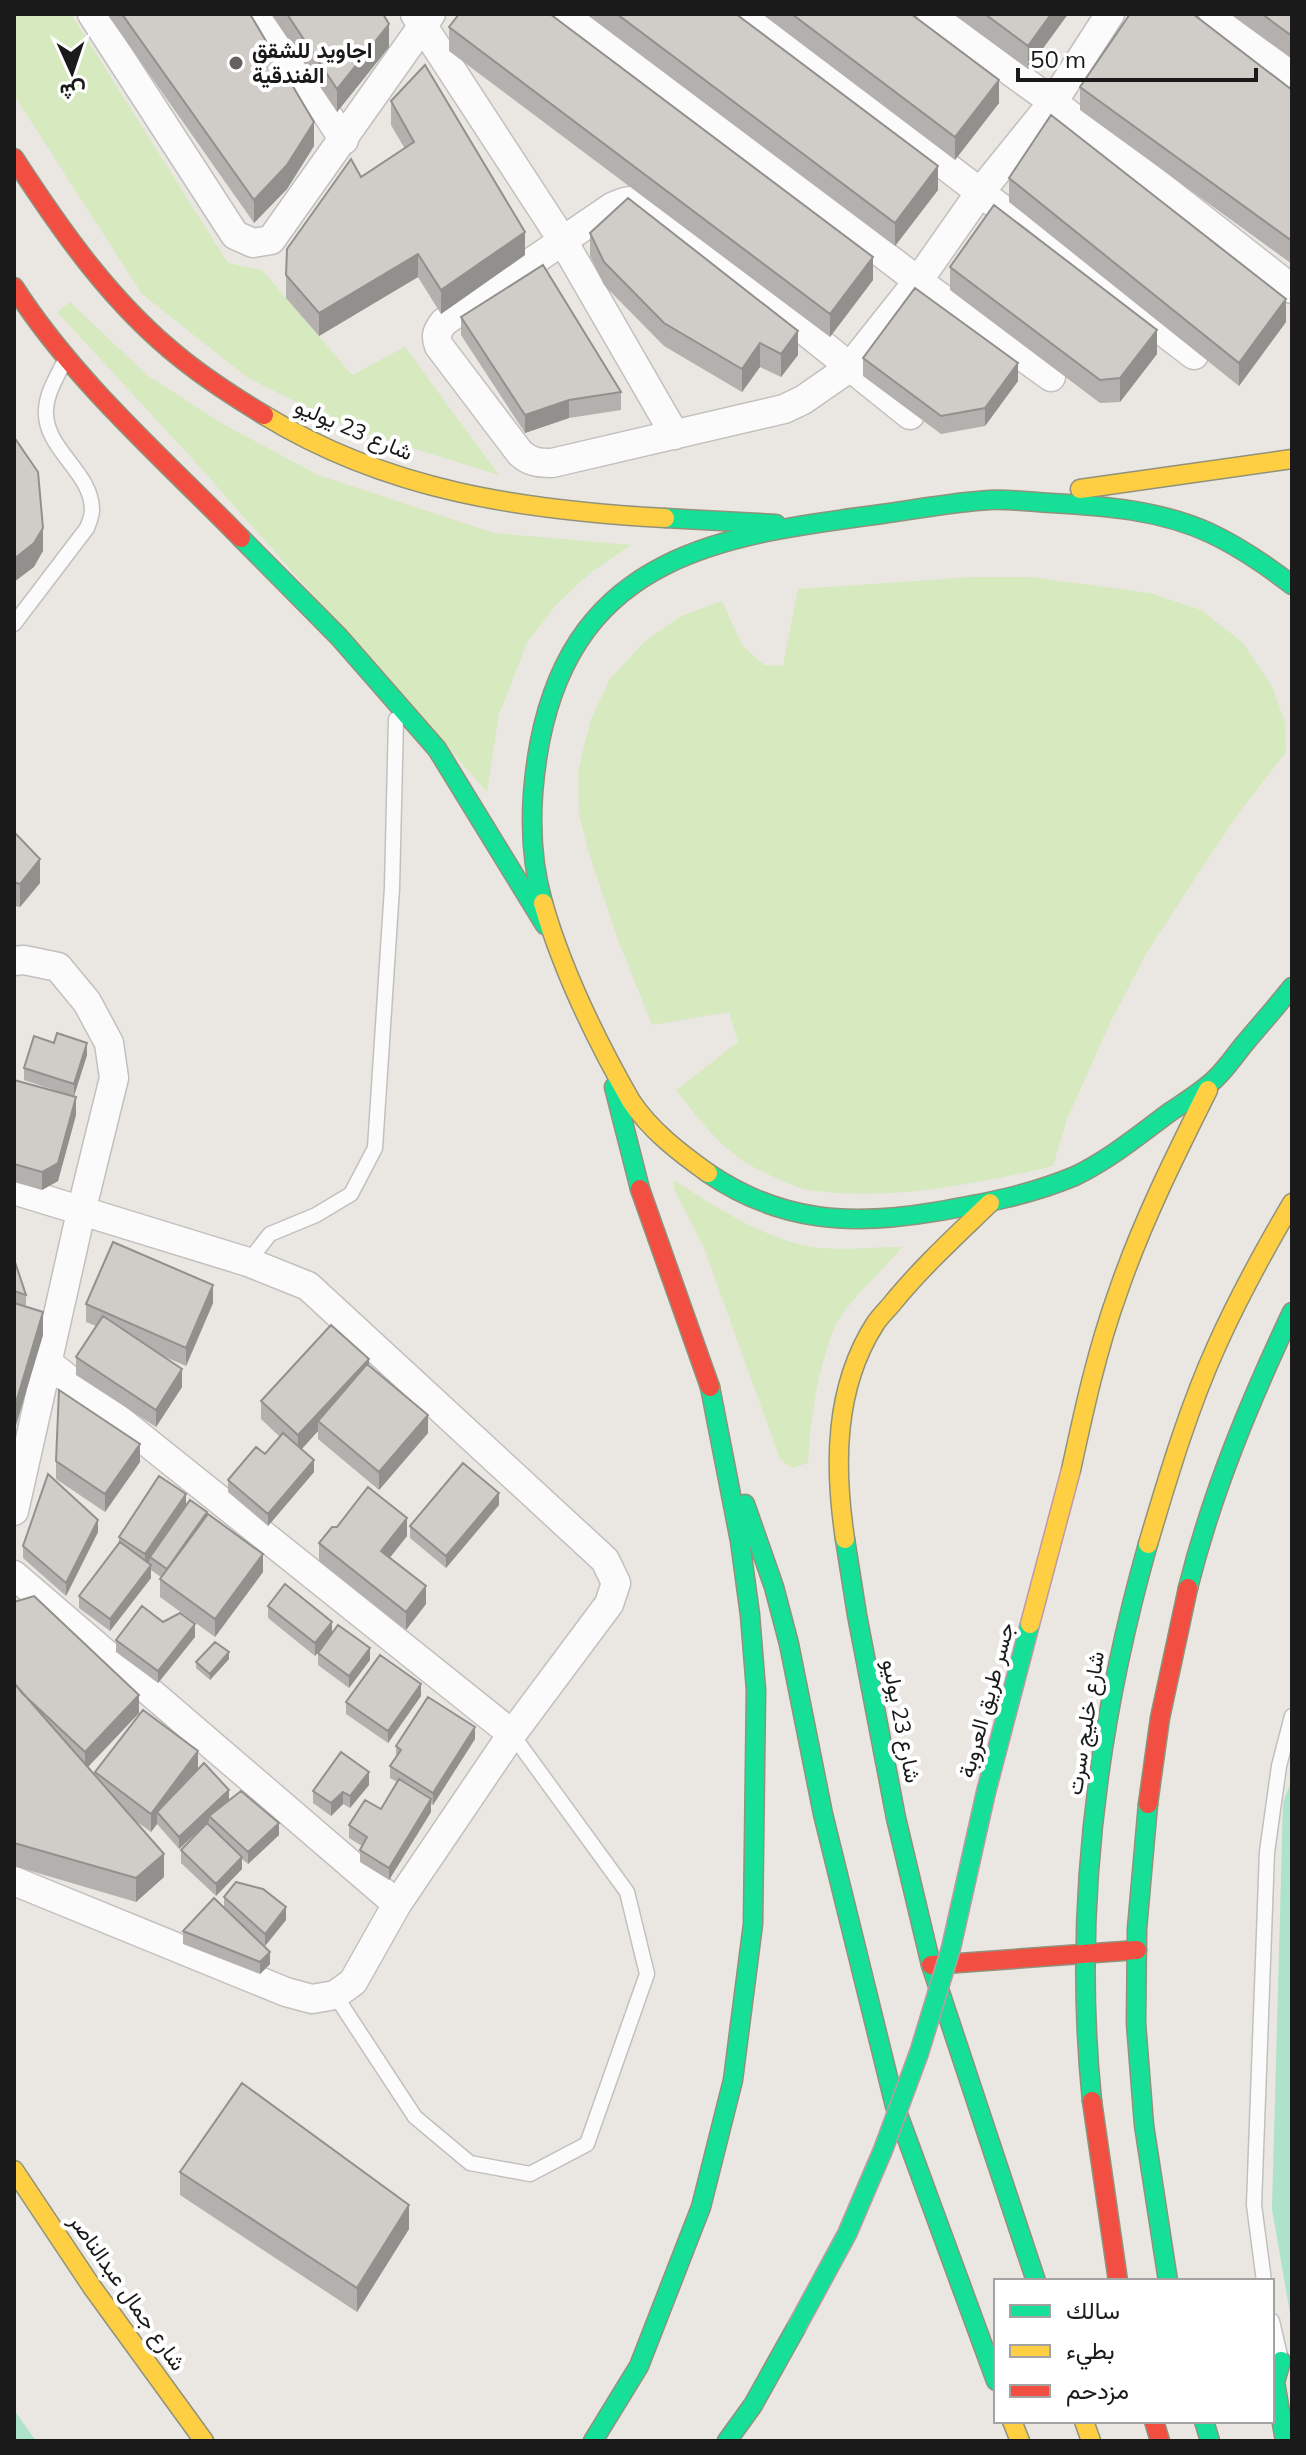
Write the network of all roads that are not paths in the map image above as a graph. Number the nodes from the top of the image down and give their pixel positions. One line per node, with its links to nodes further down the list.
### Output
1 (92, 14): 11 (street)
2 (261, 14): 11 (street)
3 (569, 14): 15 (street)
4 (746, 14): 13 (street)
5 (931, 14): 10 (street)
6 (1110, 14): 10 (street)
7 (1213, 14): 9 (street)
8 (423, 18): 11 (street); 14 (street)
9 (1292, 73)
10 (1053, 102): 13 (street); 17 (street)
11 (344, 140)
12 (14, 158): 26 (main road, شارع 23 يوليو)
13 (981, 191): 15 (street); 19 (street)
14 (563, 241): 20 (street); 23 (street); 23 (street)
15 (918, 281): 20 (street); 21 (street)
16 (14, 287): 18 (main road)
17 (1292, 289)
18 (67, 355): 28 (lane); 29 (main road)
19 (1194, 355)
20 (849, 368): 22 (street); 23 (street)
21 (1051, 377)
22 (910, 415)
23 (675, 435)
24 (1292, 459): 25 (main road)
25 (995, 500): 26 (main road); 27 (main road)
26 (787, 525): 30 (main road)
27 (1292, 585)
28 (14, 624)
29 (397, 702): 30 (main road); 39 (lane)
30 (557, 945): 33 (main road)
31 (14, 961): 38 (street)
32 (1292, 987): 34 (main road)
33 (608, 1061): 36 (main road); 42 (main road)
34 (1213, 1081): 36 (main road); 64 (main road, جسر طريق العروبة, bridge)
35 (14, 1190): 38 (street)
36 (990, 1203): 51 (main road, شارع 23 يوليو)
37 (1292, 1203): 50 (main road, شارع خليج سرت)
38 (81, 1212): 39 (street); 41 (street)
39 (248, 1262): 46 (street)
40 (1292, 1312): 49 (main road)
41 (47, 1362): 43 (street); 46 (street)
42 (727, 1461): 60 (main road); 63 (main road)
43 (14, 1511)
44 (14, 1575): 48 (street)
45 (1292, 1716): 57 (lane)
46 (512, 1734): 48 (street); 52 (lane)
47 (14, 1881): 52 (street)
48 (397, 1904): 52 (street)
49 (1137, 1950): 50 (main road); 56 (main road)
50 (1085, 1952): 51 (main road); 55 (main road, شارع خليج سرت)
51 (931, 1965): 54 (main road, شارع 23 يوليو)
52 (335, 1995)
53 (14, 2170): 62 (main road, شارع جمال عبدالناصر)
54 (1035, 2279)
55 (1118, 2279)
56 (1168, 2279)
57 (1264, 2279)
58 (1274, 2330): 59 (lane)
59 (1281, 2361): 61 (lane); 65 (main road)
60 (994, 2376)
61 (1292, 2399)
62 (204, 2441)
63 (593, 2441)
64 (727, 2441)
65 (1285, 2441)

